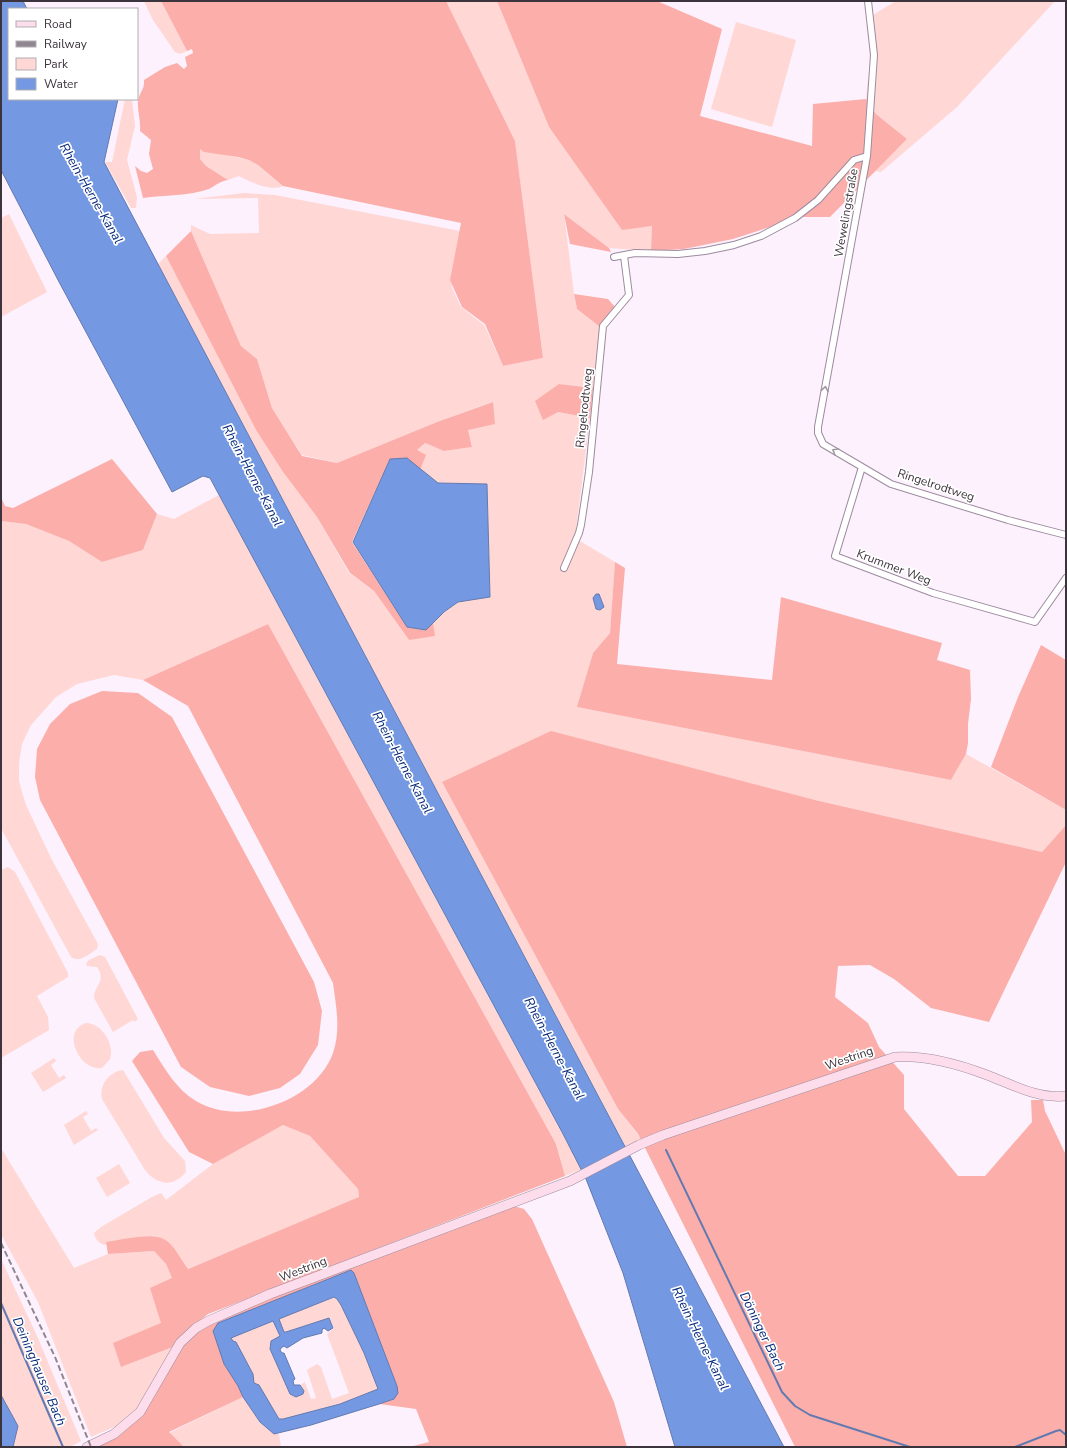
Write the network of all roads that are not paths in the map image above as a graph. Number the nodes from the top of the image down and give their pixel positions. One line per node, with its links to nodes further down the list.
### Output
1 (868, 1): 2 (street, Wewelingstraße)
2 (867, 156): 3 (street); 5 (street, Wewelingstraße, one-way to 2)
3 (624, 256): 4 (street); 8 (street, Ringelrodtweg)
4 (614, 257)
5 (818, 427): 6 (street, Ringelrodtweg, one-way to 5)
6 (862, 467): 7 (street, Ringelrodtweg); 9 (street, Krummer Weg)
7 (1066, 535)
8 (564, 568)
9 (1066, 578)
10 (1066, 1096): 11 (main road, Westring)
11 (87, 1447)

